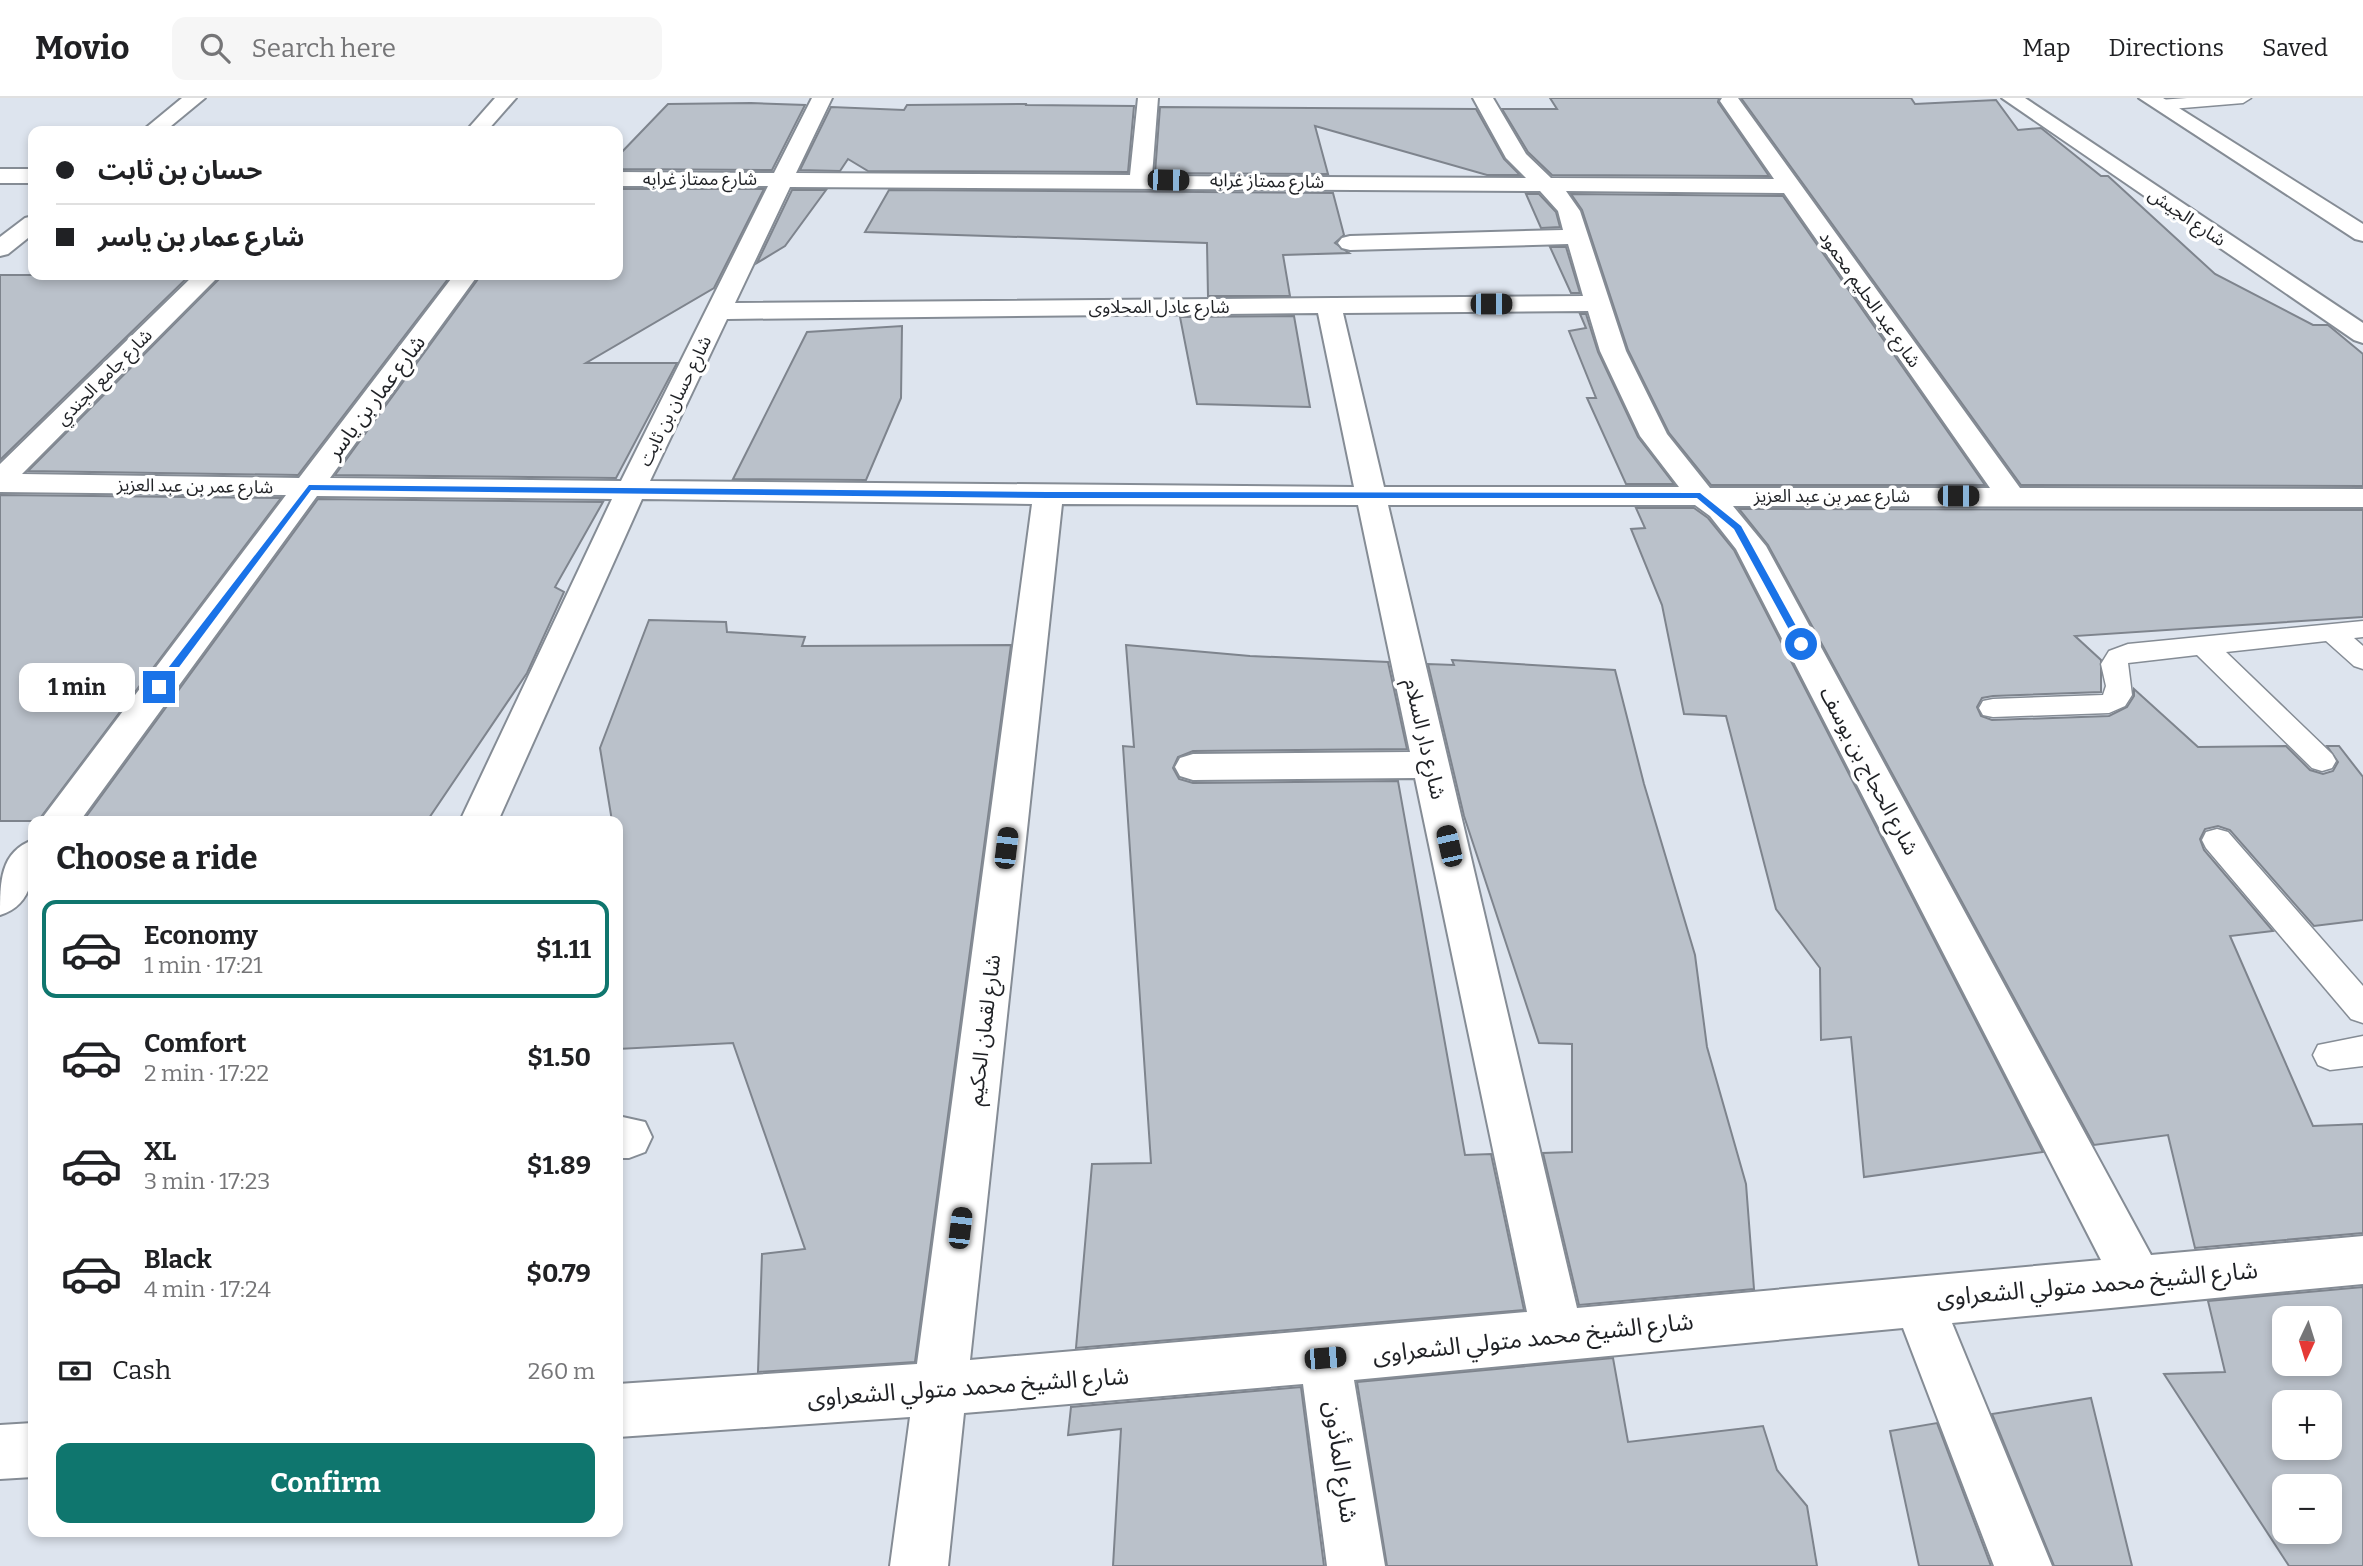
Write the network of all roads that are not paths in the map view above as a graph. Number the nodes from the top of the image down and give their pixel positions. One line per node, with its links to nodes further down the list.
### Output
1 (195, 98): 10 (street)
2 (506, 98): 11 (street)
3 (822, 98): 15 (street, شارع حسان بن ثابت)
4 (1148, 98): 16 (street)
5 (1483, 98): 17 (street, شارع الحجاج بن يوسف)
6 (2012, 98): 29 (street, شارع الجيش)
7 (2243, 98): 9 (lane)
8 (1730, 101): 18 (street, شارع عبد الحليم محمود)
9 (2154, 102): 20 (street)
10 (159, 126)
11 (481, 126)
12 (0, 176): 13 (street)
13 (28, 176)
14 (623, 179): 15 (street, شارع ممتاز غرابه)
15 (783, 179): 16 (street, شارع ممتاز غرابه); 28 (street, شارع حسان بن ثابت)
16 (1141, 179): 17 (street, شارع ممتاز غرابه)
17 (1545, 183): 18 (street, شارع ممتاز غرابه); 21 (street, شارع الحجاج بن يوسف)
18 (1790, 186): 36 (street, شارع عبد الحليم محمود)
19 (28, 227): 23 (street)
20 (2363, 234)
21 (1578, 237): 22 (street); 26 (street, شارع الحجاج بن يوسف)
22 (1350, 243)
23 (0, 249)
24 (203, 280): 30 (street, شارع جامع الجندي)
25 (462, 280): 31 (street, شارع عمار بن ياسر)
26 (1599, 303): 27 (street, شارع عادل المحلاوى); 35 (street, شارع الحجاج بن يوسف)
27 (1329, 306): 28 (street, شارع عادل المحلاوى); 34 (street, شارع دار السلام)
28 (719, 310): 32 (street, شارع حسان بن ثابت)
29 (2363, 335)
30 (0, 481): 31 (street, شارع عمر بن عبد العزيز)
31 (309, 488): 32 (street, شارع عمر بن عبد العزيز); 46 (street, شارع عمار بن ياسر)
32 (631, 490): 33 (street, شارع عمر بن عبد العزيز); 47 (street, شارع حسان بن ثابت)
33 (1048, 495): 34 (street, شارع عمر بن عبد العزيز); 57 (street, شارع لقمان الحكيم)
34 (1371, 495): 35 (street, شارع عمر بن عبد العزيز); 44 (street, شارع دار السلام)
35 (1700, 495): 36 (street, شارع عمر بن عبد العزيز); 53 (street, شارع الحجاج بن يوسف)
36 (2010, 496): 37 (street, شارع عمر بن عبد العزيز)
37 (2363, 498)
38 (2363, 629): 39 (lane)
39 (2331, 632): 40 (lane); 41 (lane)
40 (2203, 645): 42 (lane); 43 (lane)
41 (2363, 660)
42 (1993, 708)
43 (2322, 761)
44 (1430, 765): 45 (street); 55 (street, شارع دار السلام)
45 (1193, 766)
46 (63, 816)
47 (481, 816)
48 (2217, 840): 51 (lane)
49 (28, 862): 50 (street)
50 (0, 899)
51 (2363, 1009)
52 (2363, 1260): 53 (street, شارع الشيخ محمد متولي الشعراوى)
53 (2138, 1281): 54 (street, شارع الشيخ محمد متولي الشعراوى)
54 (1917, 1300): 55 (street, شارع الشيخ محمد متولي الشعراوى); 63 (street)
55 (1558, 1336): 56 (street, شارع الشيخ محمد متولي الشعراوى)
56 (1325, 1358): 57 (street, شارع الشيخ محمد متولي الشعراوى); 62 (street, شارع المأذون)
57 (940, 1391): 58 (street, شارع الشيخ محمد متولي الشعراوى); 61 (street, شارع لقمان الحكيم)
58 (623, 1411)
59 (28, 1450): 60 (street)
60 (0, 1452)
61 (919, 1566)
62 (1356, 1566)
63 (2023, 1566)

